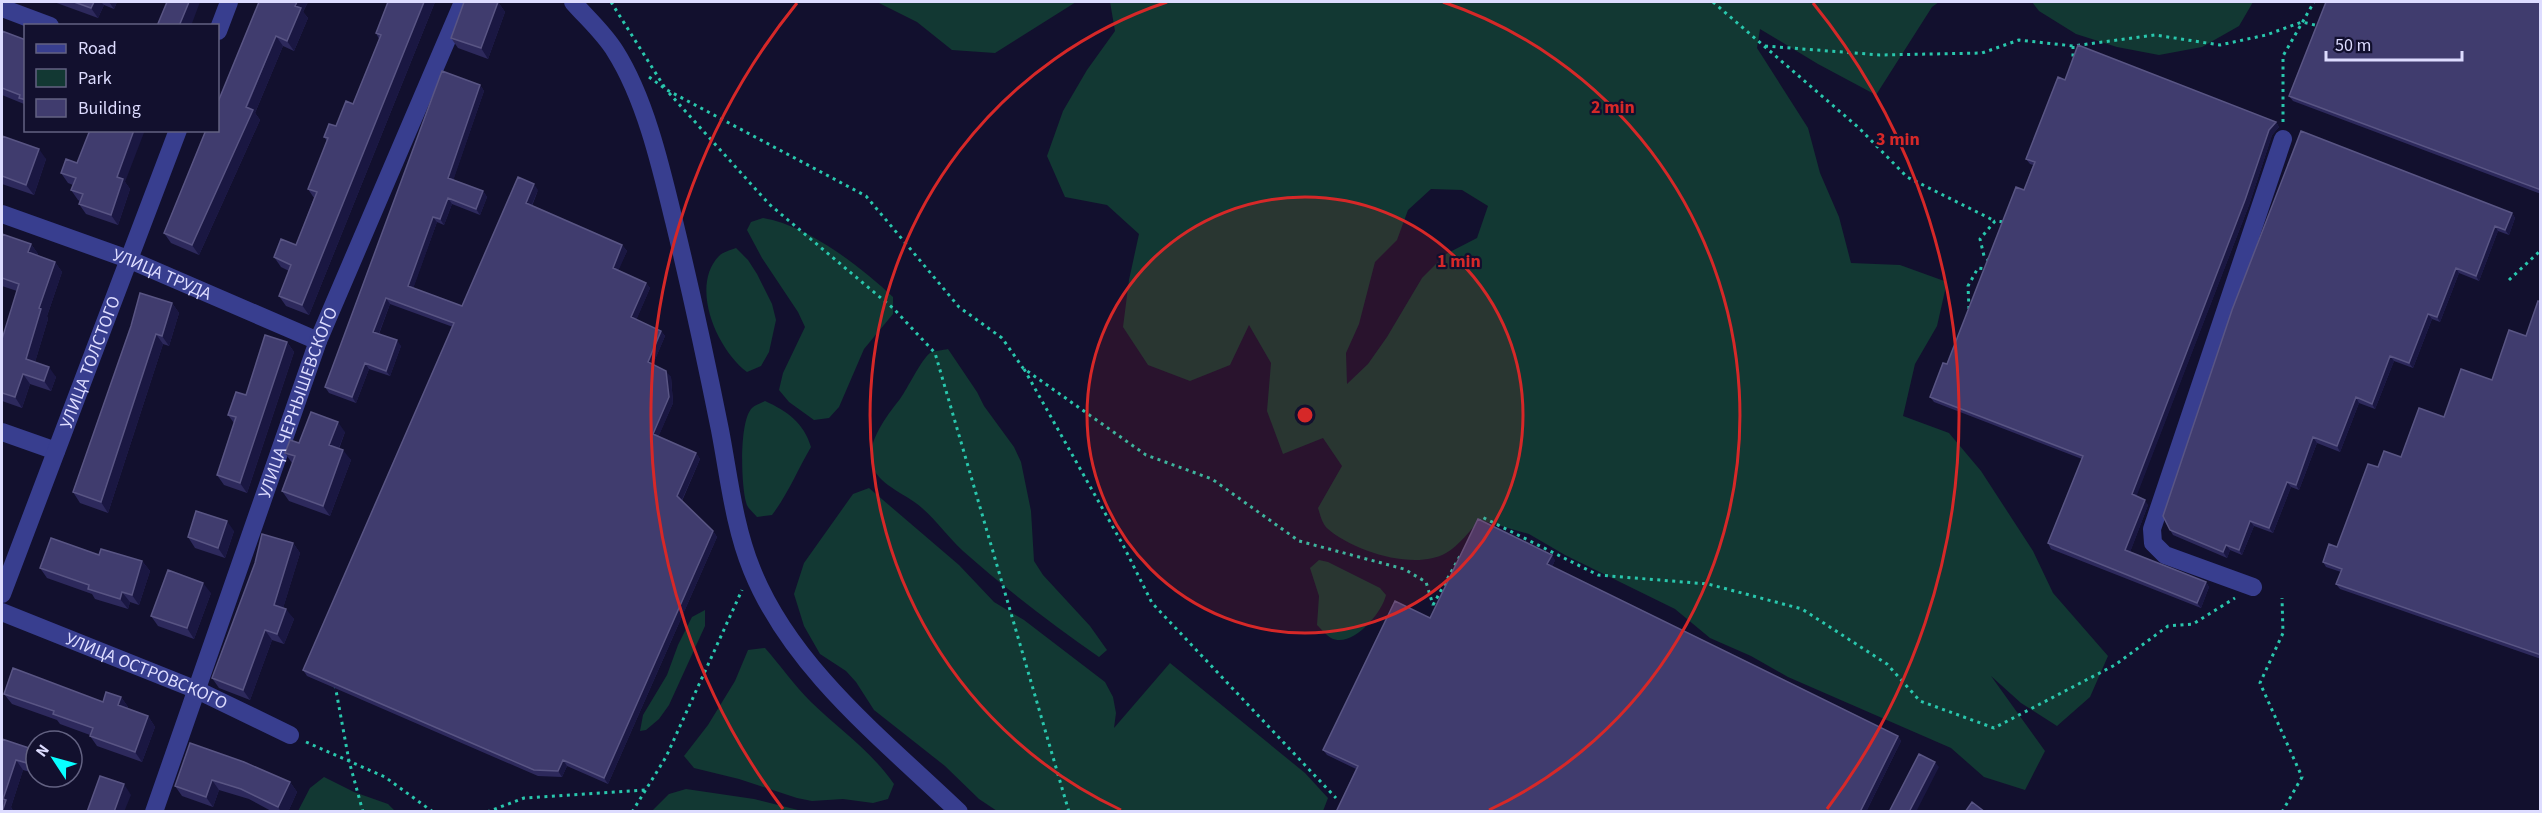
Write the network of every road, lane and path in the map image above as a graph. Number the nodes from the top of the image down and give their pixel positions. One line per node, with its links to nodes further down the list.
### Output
1 (229, 2): 11 (street)
2 (463, 2): 28 (street, УЛИЦА ЧЕРНЫШЕВСКОГО)
3 (573, 2): 34 (street)
4 (611, 2): 16 (path)
5 (1713, 2): 12 (path)
6 (2314, 2): 8 (path)
7 (2, 8): 9 (street)
8 (2302, 22): 10 (path); 13 (path); 18 (path)
9 (46, 24)
10 (2322, 26)
11 (219, 28)
12 (1765, 46): 13 (path); 20 (path)
13 (2073, 46): 14 (path)
14 (2074, 68)
15 (641, 70): 16 (path)
16 (667, 90): 29 (path); 51 (path)
17 (177, 132): 23 (street, УЛИЦА ТОЛСТОГО)
18 (2283, 138): 35 (street)
19 (2, 214): 23 (street, УЛИЦА ТРУДА)
20 (1995, 221): 21 (path); 24 (path)
21 (2006, 222)
22 (2541, 251): 26 (path)
23 (128, 259): 28 (street, УЛИЦА ТРУДА); 31 (street, УЛИЦА ТОЛСТОГО)
24 (1991, 263)
25 (1988, 269): 27 (path)
26 (2509, 280)
27 (1974, 313)
28 (318, 340): 40 (street, УЛИЦА ЧЕРНЫШЕВСКОГО)
29 (1023, 368): 33 (path); 44 (path)
30 (2, 432): 31 (street)
31 (56, 451): 36 (street, УЛИЦА ТОЛСТОГО)
32 (1476, 527): 35 (path)
33 (1466, 546)
34 (752, 570): 43 (path); 50 (street)
35 (2253, 587)
36 (2, 594)
37 (2282, 598): 52 (path)
38 (2, 612): 40 (street, УЛИЦА ОСТРОВСКОГО)
39 (334, 684): 42 (path)
40 (197, 690): 41 (street, УЛИЦА ОСТРОВСКОГО); 45 (street, УЛИЦА ЧЕРНЫШЕВСКОГО)
41 (290, 735): 42 (path)
42 (349, 761): 46 (path); 47 (path)
43 (646, 790): 48 (path); 49 (path)
44 (1336, 798)
45 (154, 812)
46 (363, 812)
47 (433, 812)
48 (487, 812)
49 (632, 812)
50 (958, 812)
51 (1069, 812)
52 (2282, 812)

